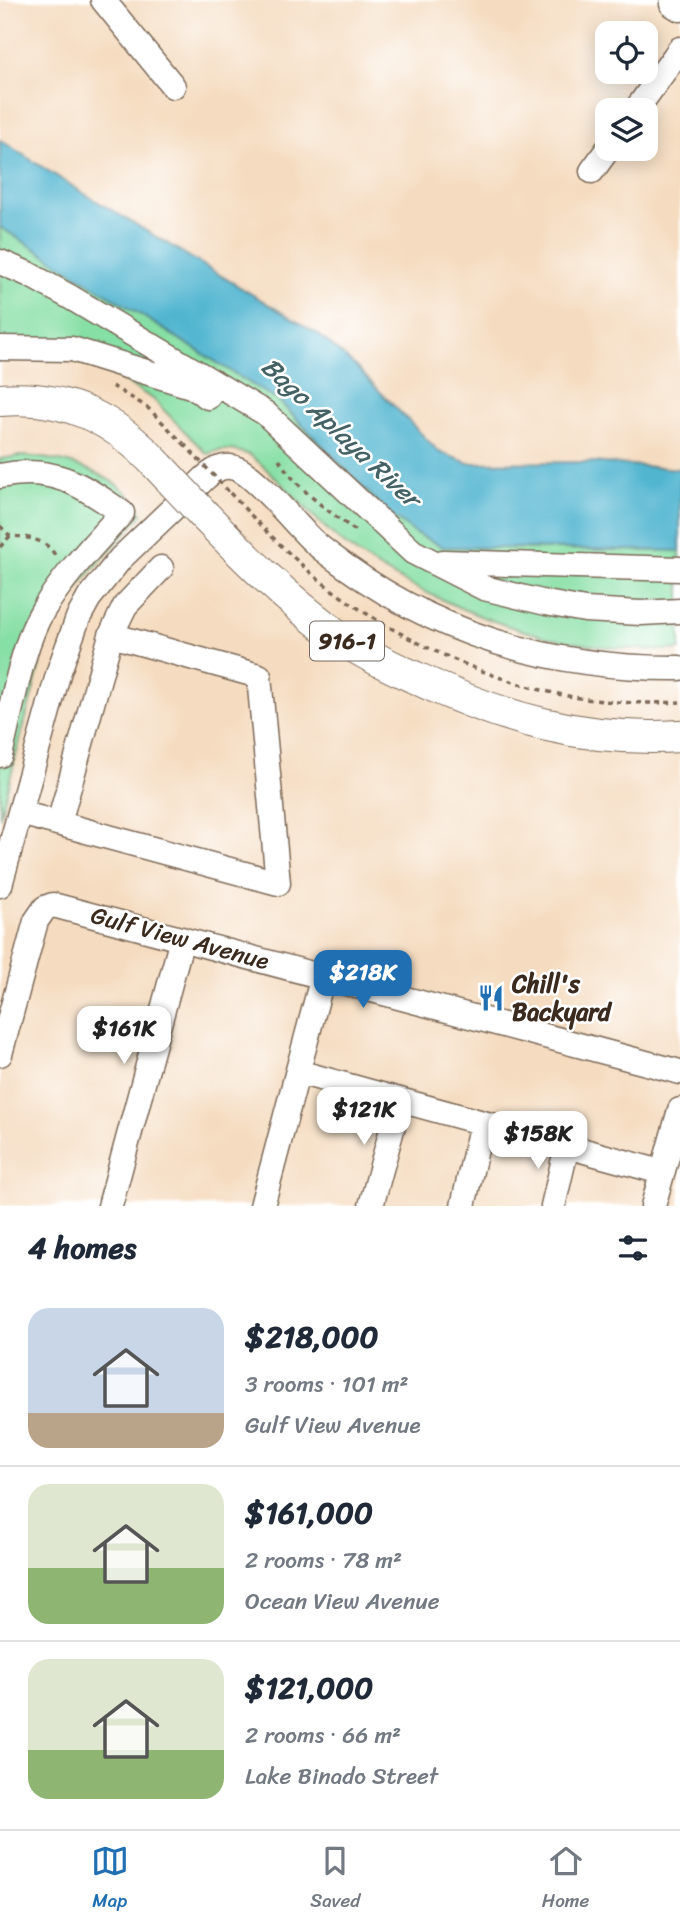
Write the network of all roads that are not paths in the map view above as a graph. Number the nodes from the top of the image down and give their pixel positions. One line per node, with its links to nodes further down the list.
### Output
1 (103, 0): 3 (street)
2 (680, 49): 4 (street)
3 (173, 86)
4 (645, 98)
5 (599, 161): 6 (street)
6 (592, 171)
7 (0, 262): 12 (street)
8 (0, 348): 10 (street)
9 (0, 400): 18 (main road, 916-1, bridge)
10 (256, 426)
11 (0, 476): 19 (street)
12 (433, 562): 14 (street); 15 (street)
13 (161, 568): 16 (street)
14 (680, 569)
15 (680, 611)
16 (111, 635): 22 (street); 22 (street)
17 (680, 668): 20 (street)
18 (680, 736)
19 (1, 747): 20 (street)
20 (37, 750): 21 (street)
21 (20, 813): 22 (street); 23 (street)
22 (58, 823)
23 (0, 885)
24 (182, 939): 25 (street, Gulf View Avenue); 26 (street, Gulf View Avenue); 34 (street)
25 (323, 976): 27 (street); 28 (street, Gulf View Avenue)
26 (0, 1054)
27 (298, 1072): 29 (street); 35 (street)
28 (680, 1072)
29 (400, 1100): 31 (street); 36 (street)
30 (680, 1110): 33 (street)
31 (482, 1123): 32 (street); 37 (street)
32 (567, 1146): 33 (street); 38 (street)
33 (661, 1172): 39 (street)
34 (110, 1206)
35 (262, 1206)
36 (371, 1206)
37 (463, 1206)
38 (553, 1206)
39 (653, 1206)

